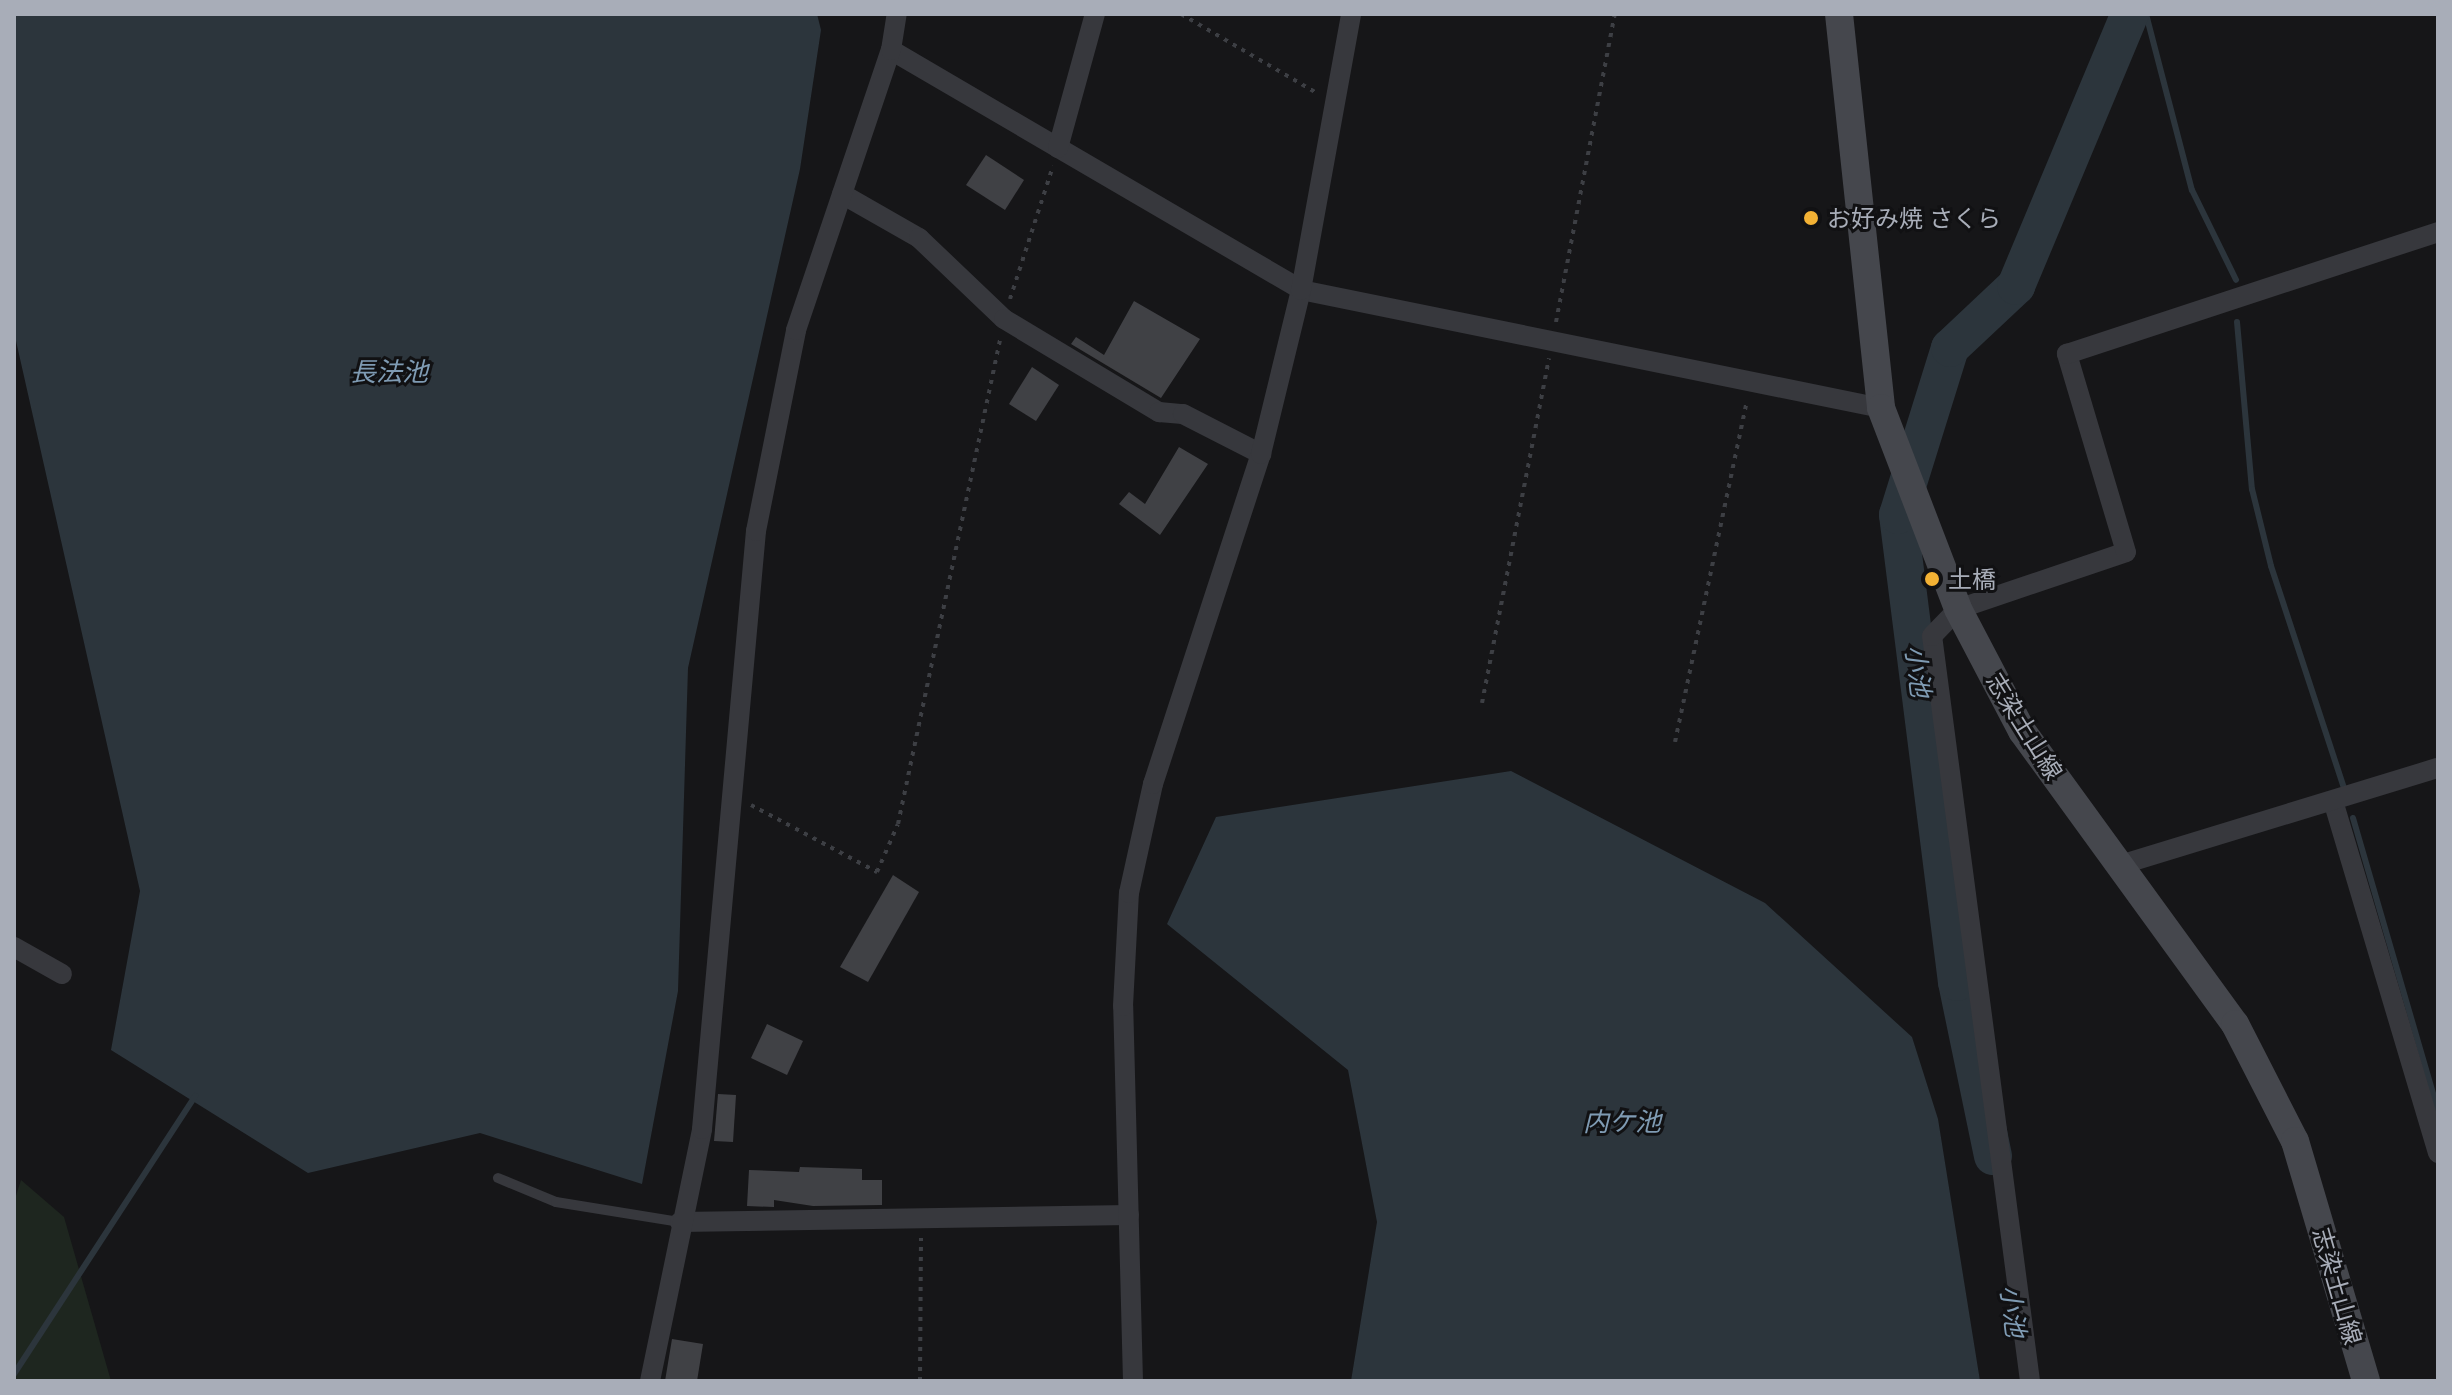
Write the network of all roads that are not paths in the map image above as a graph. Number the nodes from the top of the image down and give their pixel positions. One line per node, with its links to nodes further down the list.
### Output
1 (897, 14): 5 (street)
2 (1095, 14): 6 (street)
3 (1351, 14): 9 (street)
4 (1839, 14): 10 (main road, 志染土山線)
5 (891, 50): 6 (street); 7 (street)
6 (1058, 148): 9 (street)
7 (842, 194): 11 (street); 21 (street)
8 (2438, 232): 12 (street)
9 (1301, 290): 10 (street); 11 (street)
10 (1881, 408): 12 (main road, 志染土山線)
11 (1261, 454): 20 (street)
12 (1958, 609): 15 (main road, 志染土山線); 24 (street)
13 (2438, 768): 14 (street)
14 (2334, 804): 15 (street); 18 (street)
15 (2120, 865): 25 (main road, 志染土山線)
16 (14, 947): 17 (street)
17 (62, 974)
18 (2438, 1153)
19 (498, 1178): 21 (lane)
20 (1129, 1215): 21 (street); 23 (street)
21 (680, 1222): 22 (street)
22 (650, 1381)
23 (1133, 1381)
24 (2030, 1381)
25 (2366, 1381)

